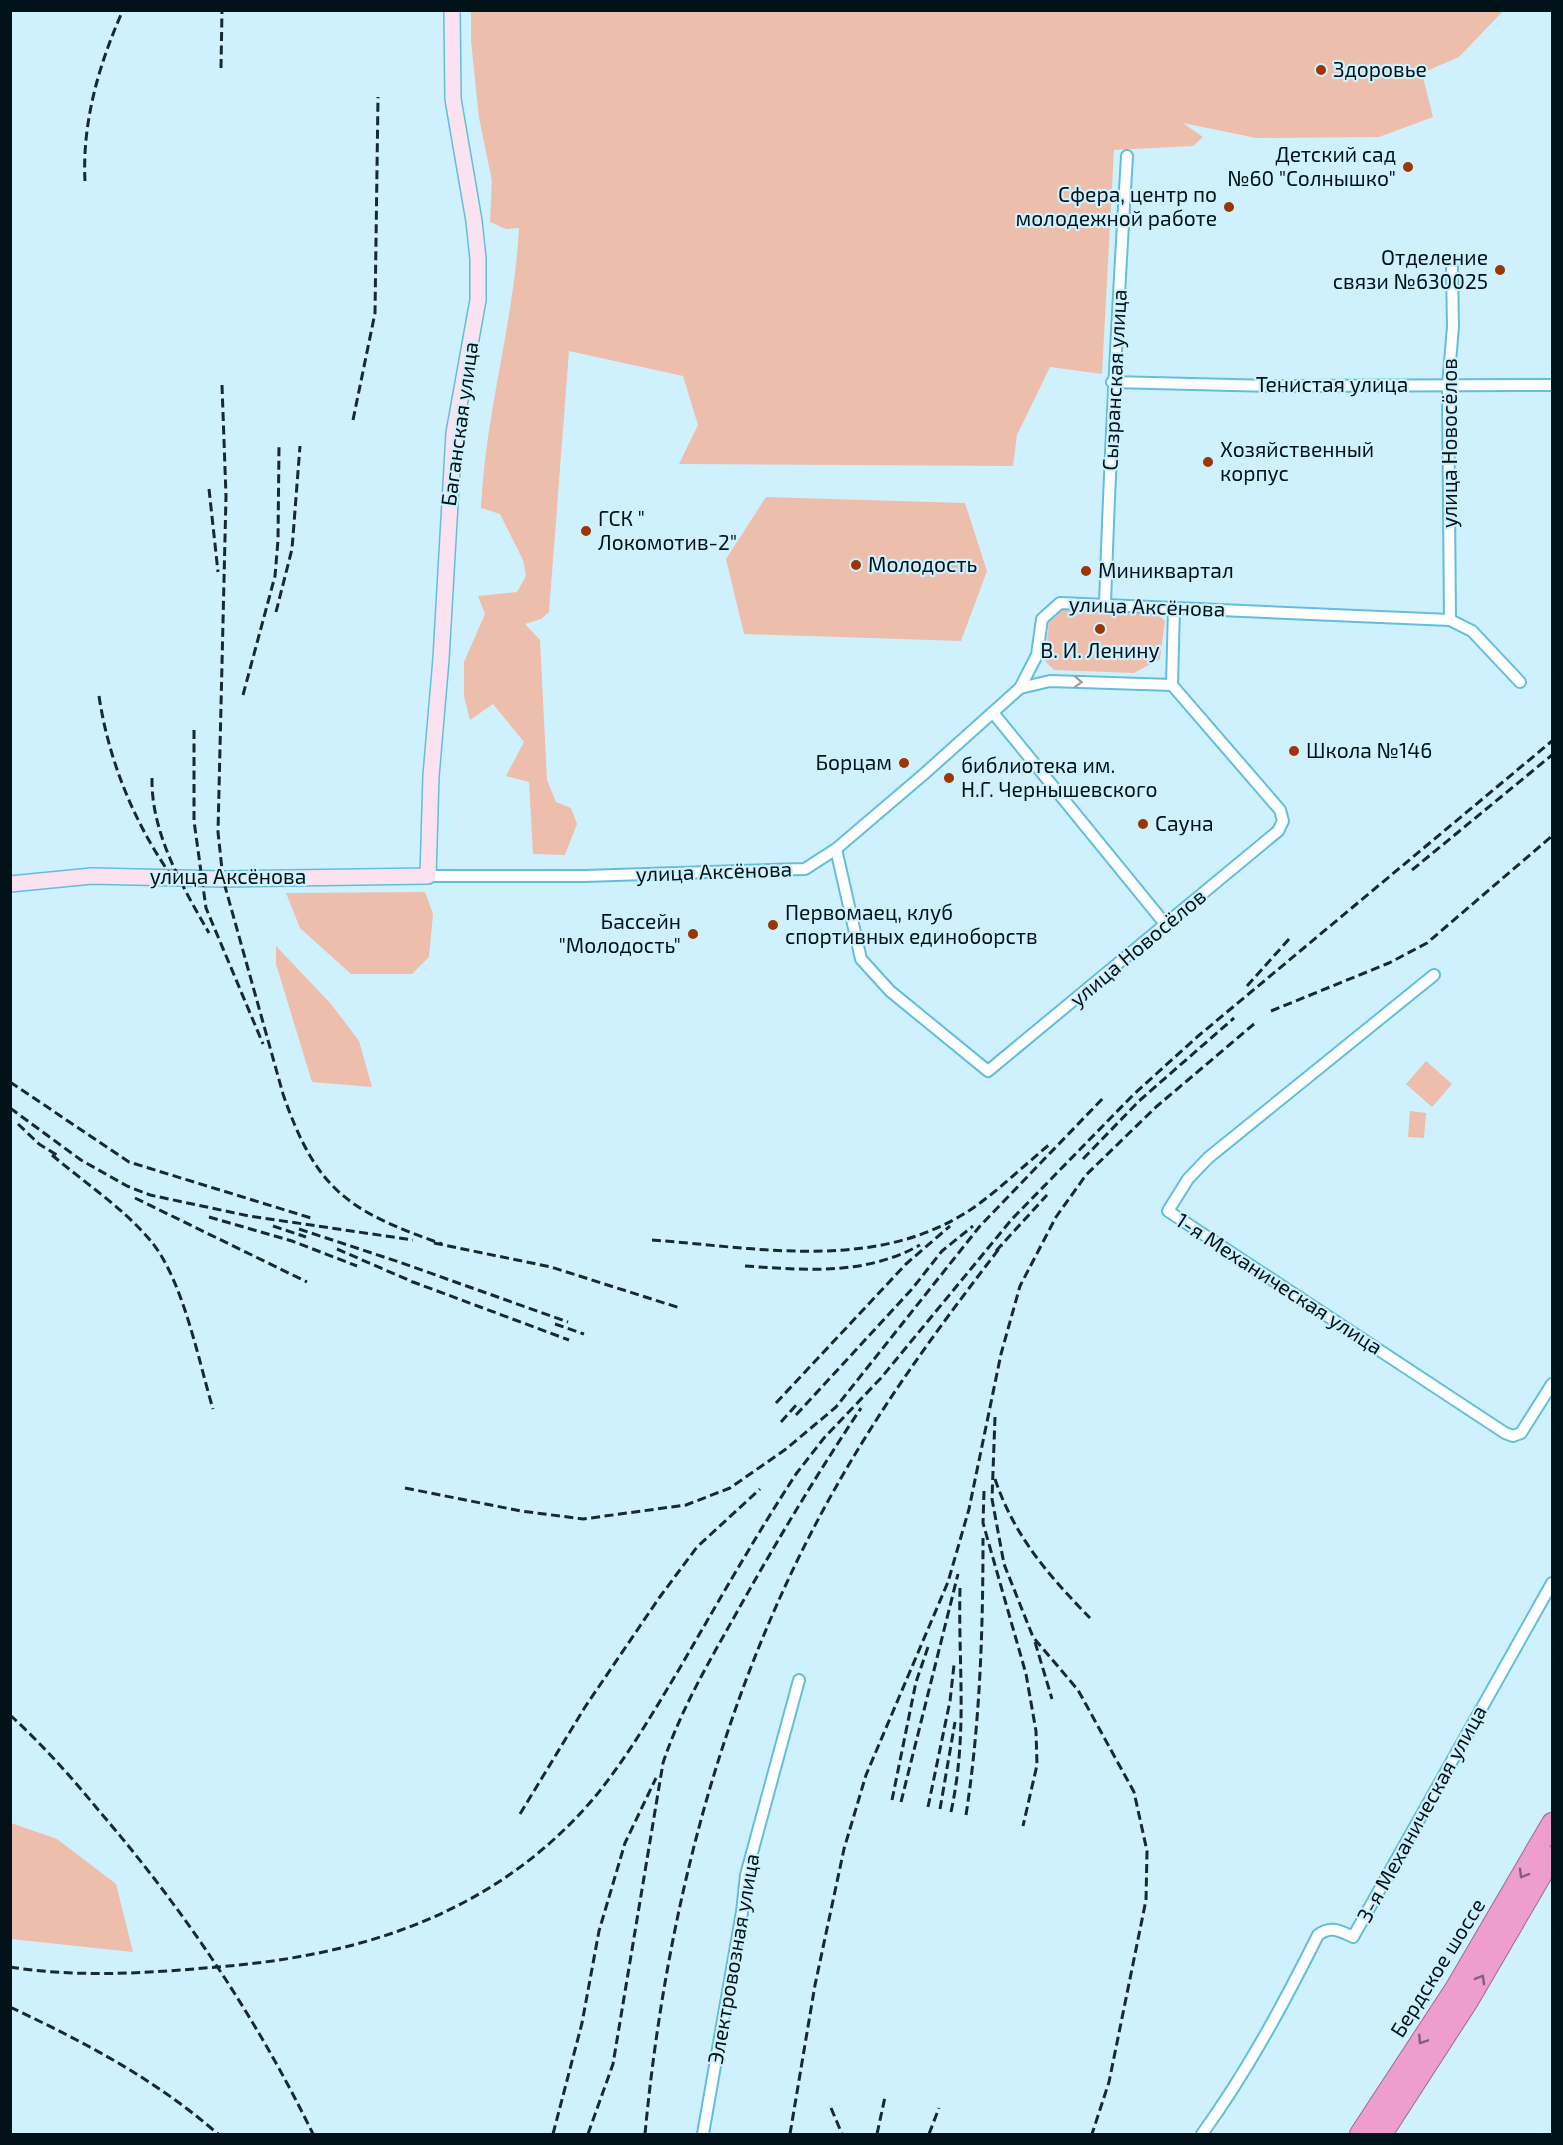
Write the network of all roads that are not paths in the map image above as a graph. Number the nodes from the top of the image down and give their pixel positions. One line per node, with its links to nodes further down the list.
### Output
1 (452, 10): 15 (street, Баганская улица)
2 (1127, 156): 4 (street, Сызранская улица)
3 (1452, 267): 5 (street, улица Новосёлов)
4 (1112, 382): 5 (street, Тенистая улица); 7 (street, Сызранская улица)
5 (1448, 385): 6 (street, Тенистая улица); 9 (street, улица Новосёлов)
6 (1552, 385)
7 (1105, 604): 8 (street, улица Аксёнова); 12 (street, улица Аксёнова)
8 (1174, 608): 9 (street, улица Аксёнова); 11 (street)
9 (1450, 620): 10 (street, улица Аксёнова)
10 (1520, 682)
11 (1172, 685): 12 (street, one-way to 11); 17 (street, улица Новосёлов)
12 (1020, 688): 13 (street, улица Аксёнова)
13 (994, 714): 14 (street, улица Аксёнова); 17 (street)
14 (836, 849): 15 (street, улица Аксёнова); 17 (street, улица Новосёлов)
15 (428, 876): 16 (street, улица Аксёнова)
16 (10, 884)
17 (1166, 925)
18 (1434, 975): 19 (street, 1-я Механическая улица)
19 (1552, 1384)
20 (1552, 1583): 25 (street, 3-я Механическая улица)
21 (799, 1680): 24 (street, Электровозная улица)
22 (1552, 1823): 26 (highway, Бердское шоссе, one-way to 26)
23 (1552, 1857): 27 (highway, Бердское шоссе, one-way to 23)
24 (703, 2134)
25 (1202, 2134)
26 (1360, 2134)
27 (1382, 2134)

